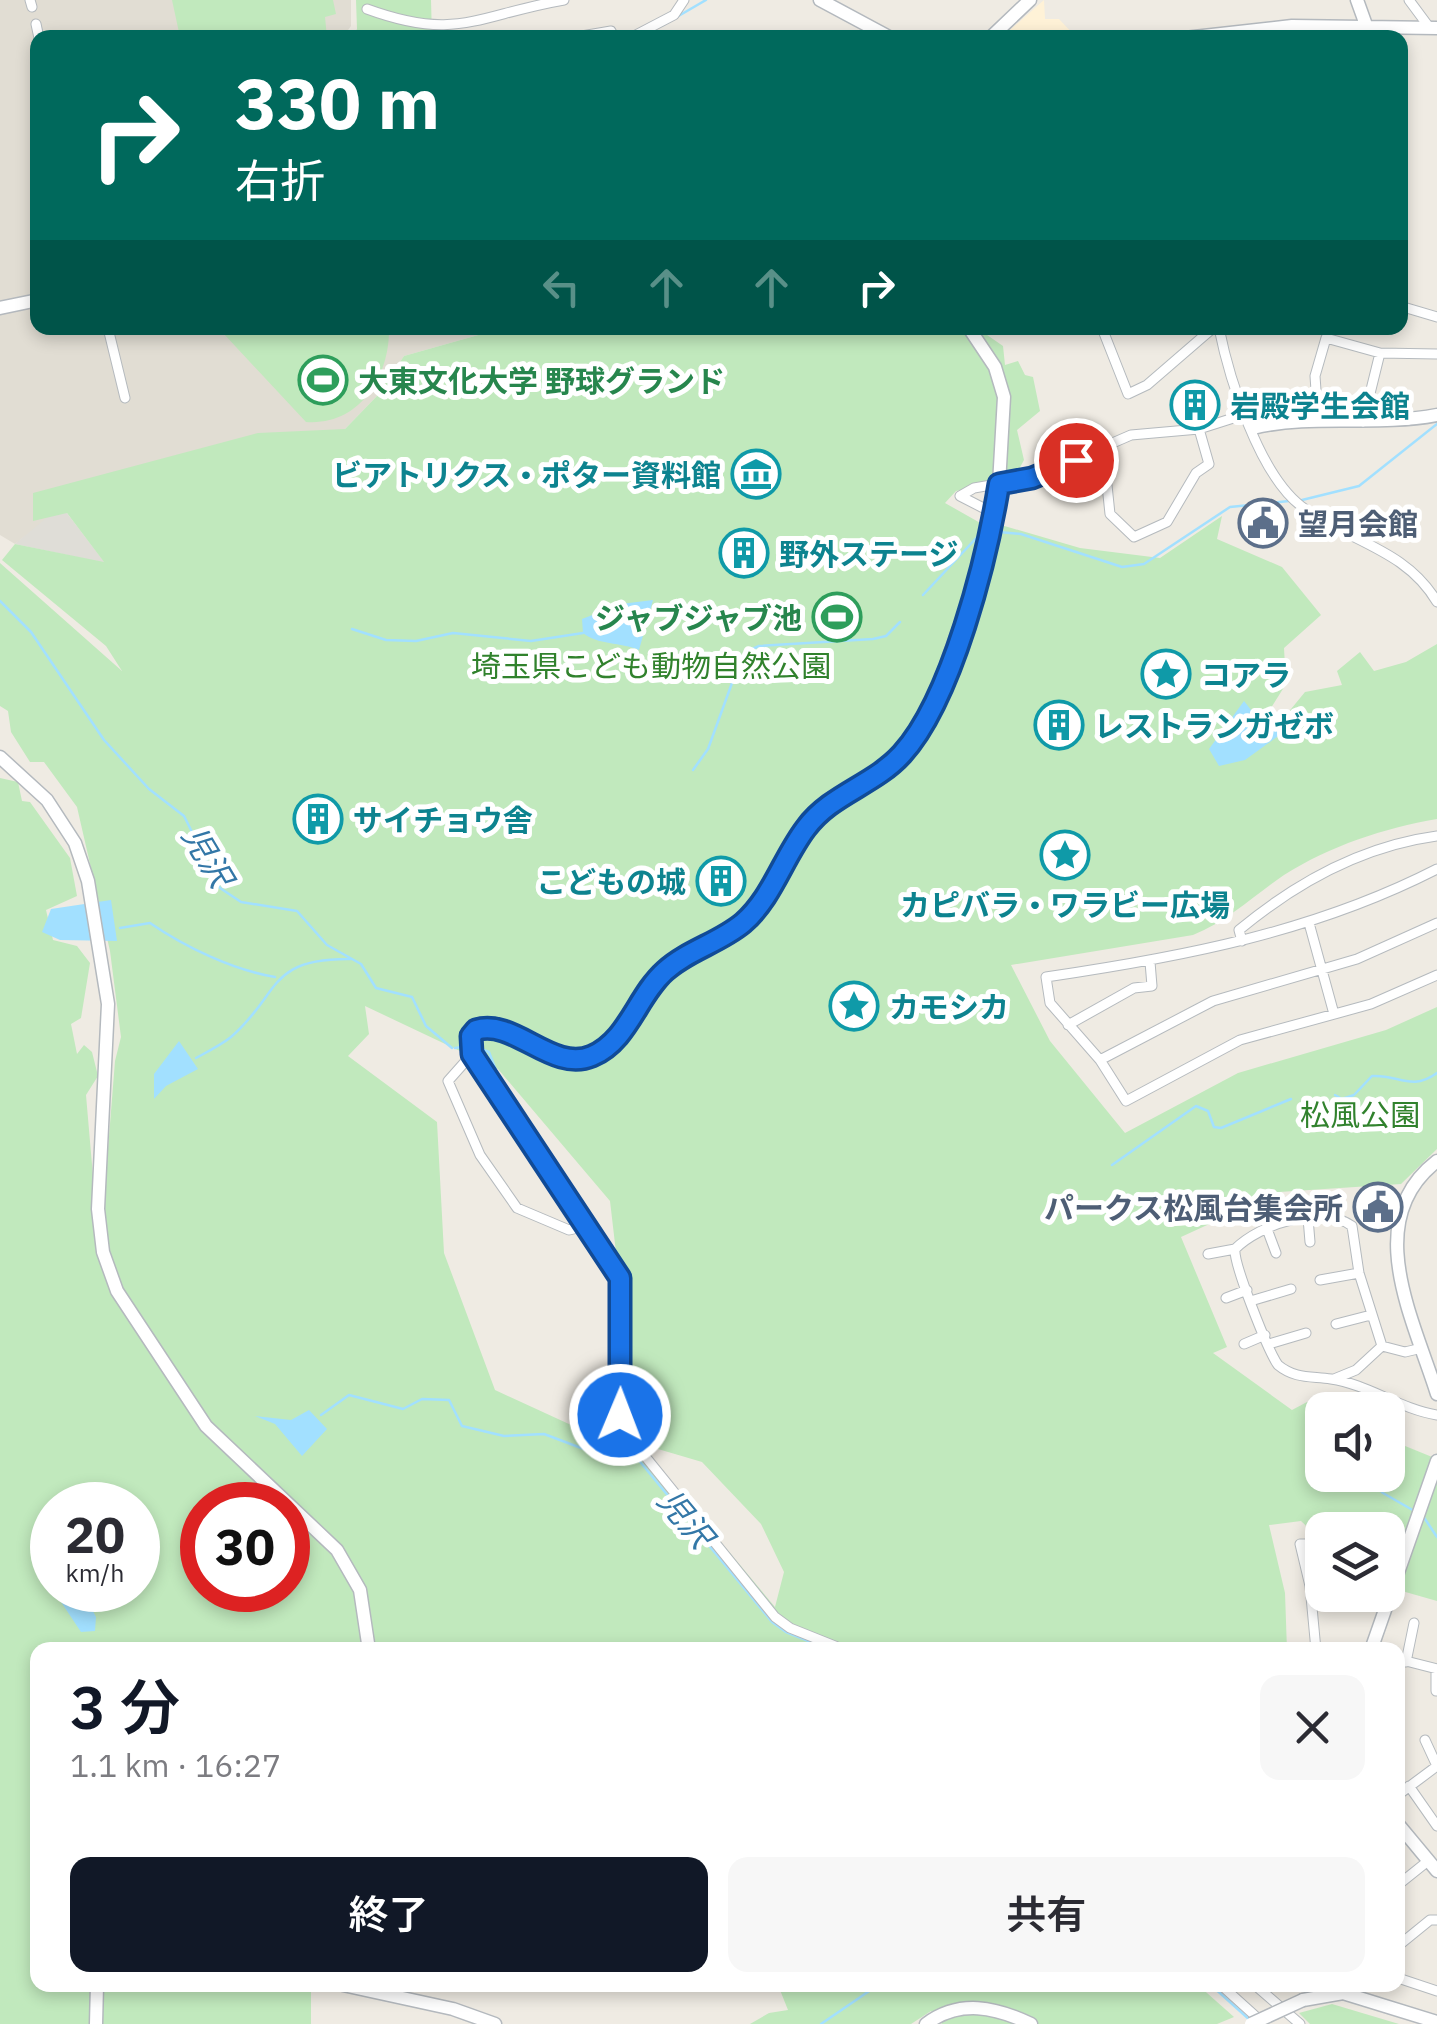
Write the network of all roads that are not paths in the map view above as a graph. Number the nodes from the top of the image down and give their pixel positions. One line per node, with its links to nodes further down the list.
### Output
1 (564, 0): 7 (street)
2 (684, 0): 12 (street)
3 (820, 0): 13 (street)
4 (1030, 0): 14 (street)
5 (1357, 0): 10 (street)
6 (1410, 0): 9 (street)
7 (367, 9)
8 (36, 24): 11 (street)
9 (1433, 28): 10 (street)
10 (1357, 29): 15 (street)
11 (37, 30)
12 (645, 30)
13 (876, 30)
14 (998, 30)
15 (1236, 30)
16 (30, 302): 17 (street)
17 (0, 308)
18 (1408, 308): 19 (street)
19 (1437, 317)
20 (110, 335): 27 (street)
21 (974, 335): 34 (street)
22 (1105, 335): 23 (street)
23 (1208, 335)
24 (1218, 335): 30 (street)
25 (1380, 353): 26 (street); 29 (street); 31 (street)
26 (1437, 354)
27 (125, 398)
28 (1437, 415): 31 (street)
29 (1318, 419): 30 (street); 31 (street)
30 (1250, 421): 32 (street); 36 (street)
31 (1363, 422)
32 (1199, 429): 33 (street); 33 (street)
33 (1103, 447): 34 (street)
34 (999, 484): 35 (street); 35 (street)
35 (994, 514): 48 (street)
36 (1437, 602)
37 (0, 757): 81 (street)
38 (1437, 836): 42 (street)
39 (1437, 869): 40 (street)
40 (1309, 923): 42 (street); 44 (street)
41 (1437, 923): 44 (street)
42 (1242, 941): 43 (street)
43 (1150, 962): 47 (street); 47 (street)
44 (1322, 969): 46 (street); 49 (street)
45 (1437, 975): 46 (street)
46 (1334, 1014): 49 (street)
47 (1068, 1025): 49 (street)
48 (471, 1049): 51 (street); 51 (street)
49 (1100, 1060)
50 (1437, 1161): 70 (street)
51 (584, 1216): 82 (street)
52 (1308, 1218): 53 (street); 54 (street); 58 (street)
53 (1267, 1229): 55 (street); 56 (street)
54 (1310, 1242)
55 (1235, 1249): 57 (street); 61 (street)
56 (1276, 1253)
57 (1208, 1254)
58 (1359, 1273): 59 (street); 64 (street)
59 (1320, 1280)
60 (1290, 1288): 63 (street)
61 (1247, 1290): 62 (street); 63 (street)
62 (1226, 1298)
63 (1254, 1300): 67 (street)
64 (1371, 1315): 65 (street); 69 (street)
65 (1336, 1324)
66 (1306, 1333): 67 (street)
67 (1267, 1340): 68 (street); 71 (street)
68 (1244, 1344)
69 (1382, 1346): 70 (street); 71 (street)
70 (1422, 1348): 72 (street)
71 (1334, 1379): 73 (street)
72 (1437, 1394)
73 (1437, 1415)
74 (1437, 1461): 76 (street)
75 (1305, 1544): 77 (street)
76 (1405, 1554)
77 (1305, 1565)
78 (1312, 1612): 83 (street)
79 (1385, 1612): 84 (street)
80 (1414, 1623): 85 (street)
81 (368, 1642)
82 (825, 1642)
83 (1315, 1642)
84 (1375, 1642)
85 (1405, 1649)
86 (1405, 1664): 87 (street)
87 (1437, 1669): 88 (street)
88 (1436, 1691)
89 (1425, 1740): 90 (street)
90 (1437, 1766): 91 (street)
91 (1405, 1789)
92 (1405, 1791): 93 (street)
93 (1437, 1826)
94 (1405, 1833): 95 (street)
95 (1432, 1866): 96 (street)
96 (1405, 1876)
97 (1437, 1920): 98 (street)
98 (1405, 1940)
99 (1405, 1980): 100 (street)
100 (1437, 1991)
101 (98, 1992): 106 (street)
102 (374, 1992): 107 (street)
103 (1229, 1992): 111 (street)
104 (1263, 1992): 112 (street)
105 (1437, 2022): 110 (street, bridge)
106 (96, 2024)
107 (496, 2024)
108 (926, 2024): 109 (street)
109 (1031, 2024)
110 (1252, 2024)
111 (1264, 2024)
112 (1300, 2024)

